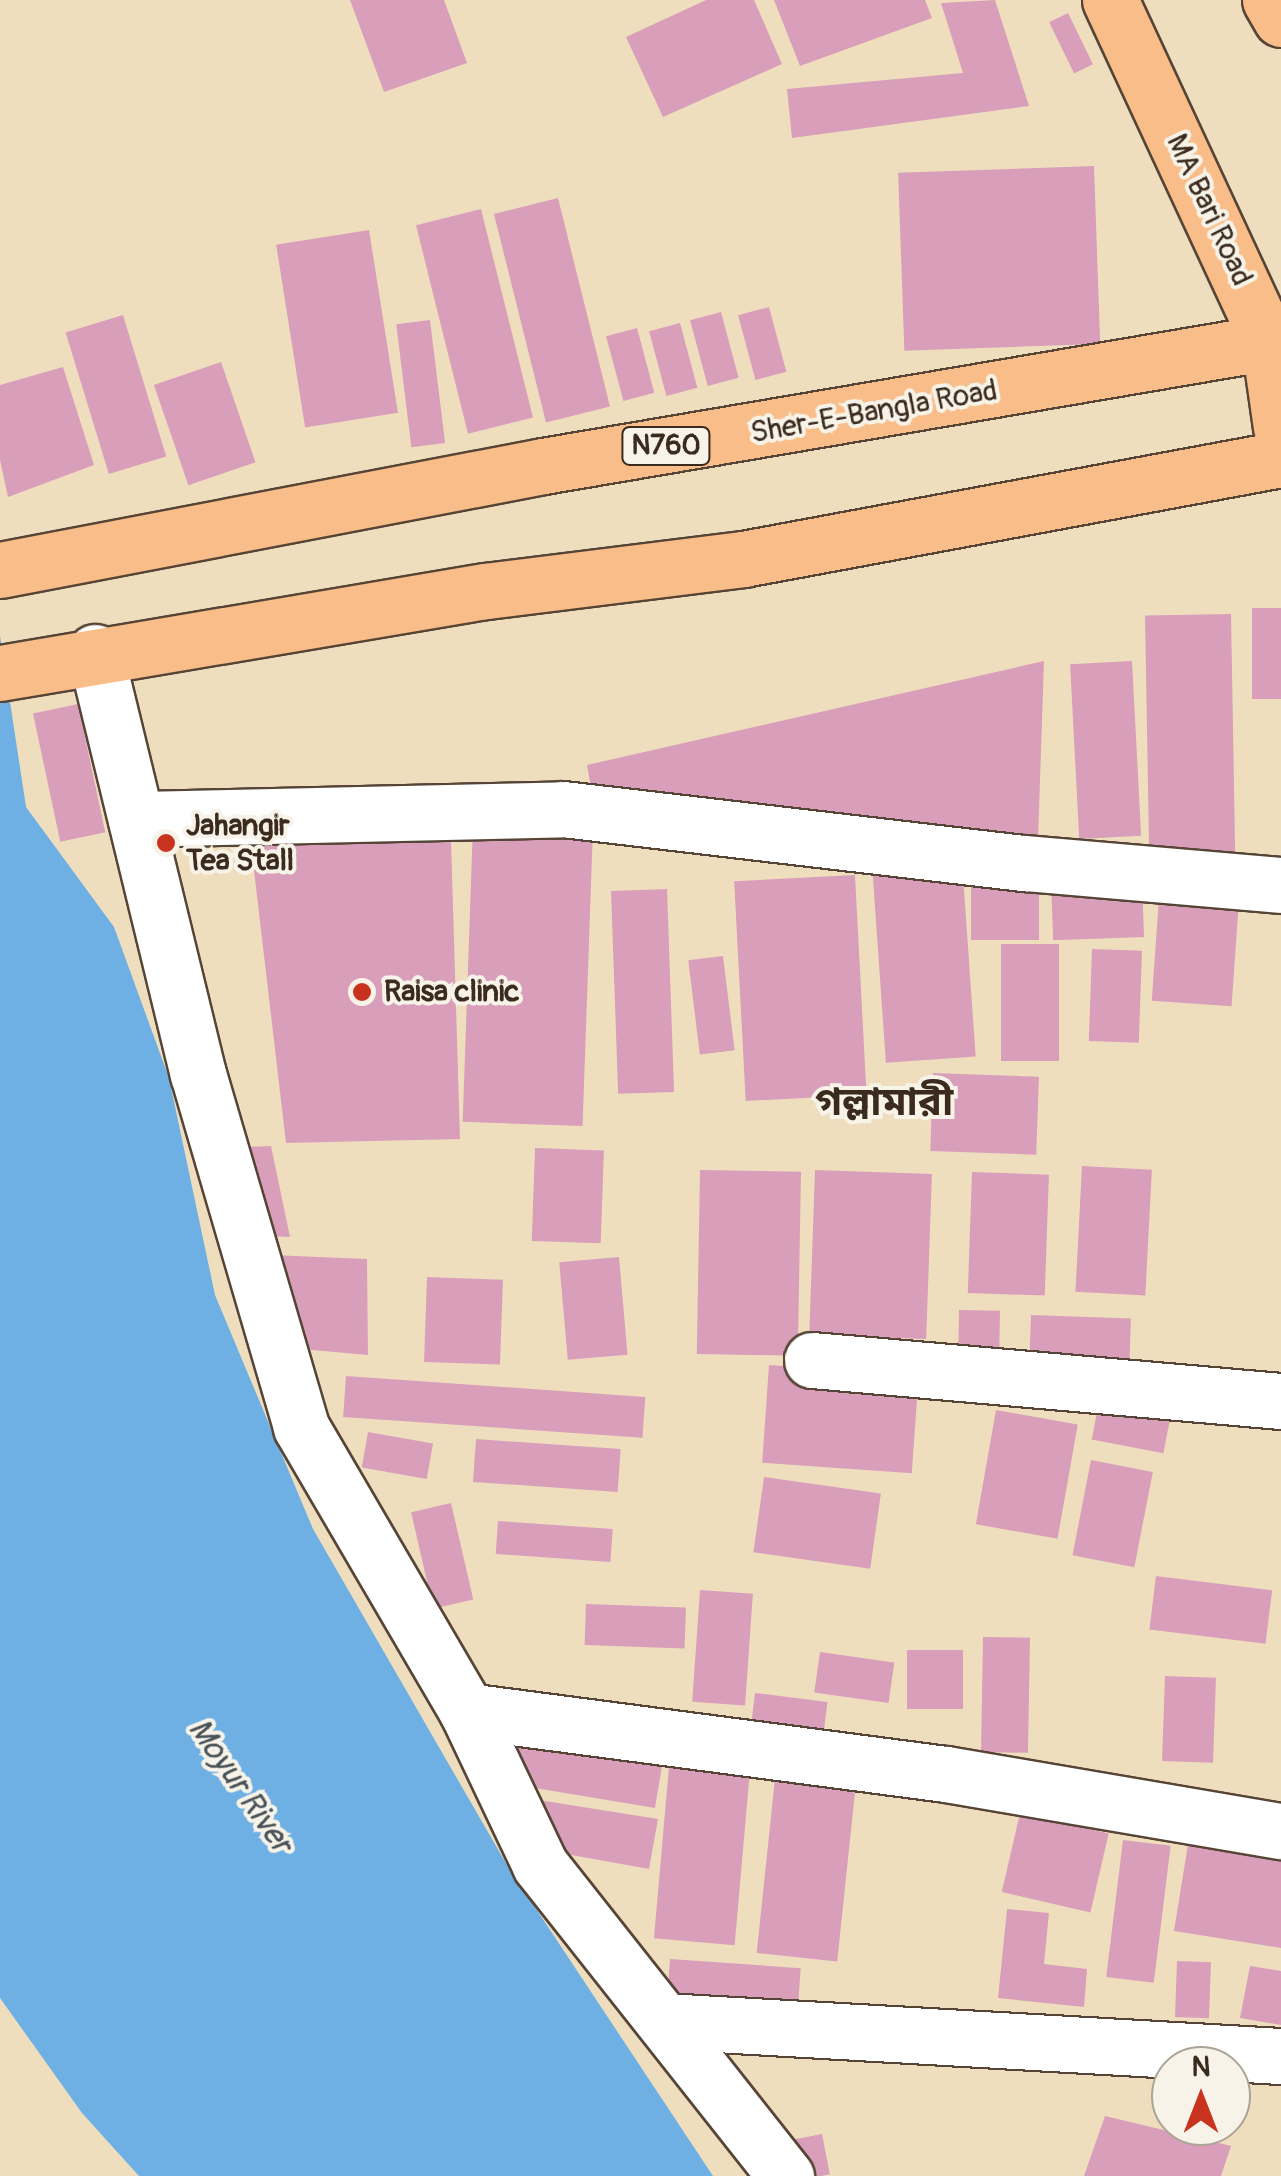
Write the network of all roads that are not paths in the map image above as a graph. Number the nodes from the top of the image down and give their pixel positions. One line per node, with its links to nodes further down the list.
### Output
1 (1110, 0): 4 (main road, MA Bari Road)
2 (1270, 0): 3 (main road)
3 (1281, 19)
4 (1275, 342): 5 (main road, MA Bari Road); 7 (main road, Sher-E-Bangla Road / N760)
5 (1281, 428)
6 (1281, 460): 8 (main road)
7 (0, 570)
8 (74, 656): 9 (main road); 10 (street)
9 (0, 673)
10 (136, 819): 11 (street); 14 (street)
11 (1281, 885)
12 (812, 1360): 13 (street)
13 (1281, 1401)
14 (467, 1711): 15 (street); 16 (street)
15 (1281, 1831)
16 (664, 2022): 17 (street); 18 (street)
17 (1281, 2056)
18 (786, 2176)

